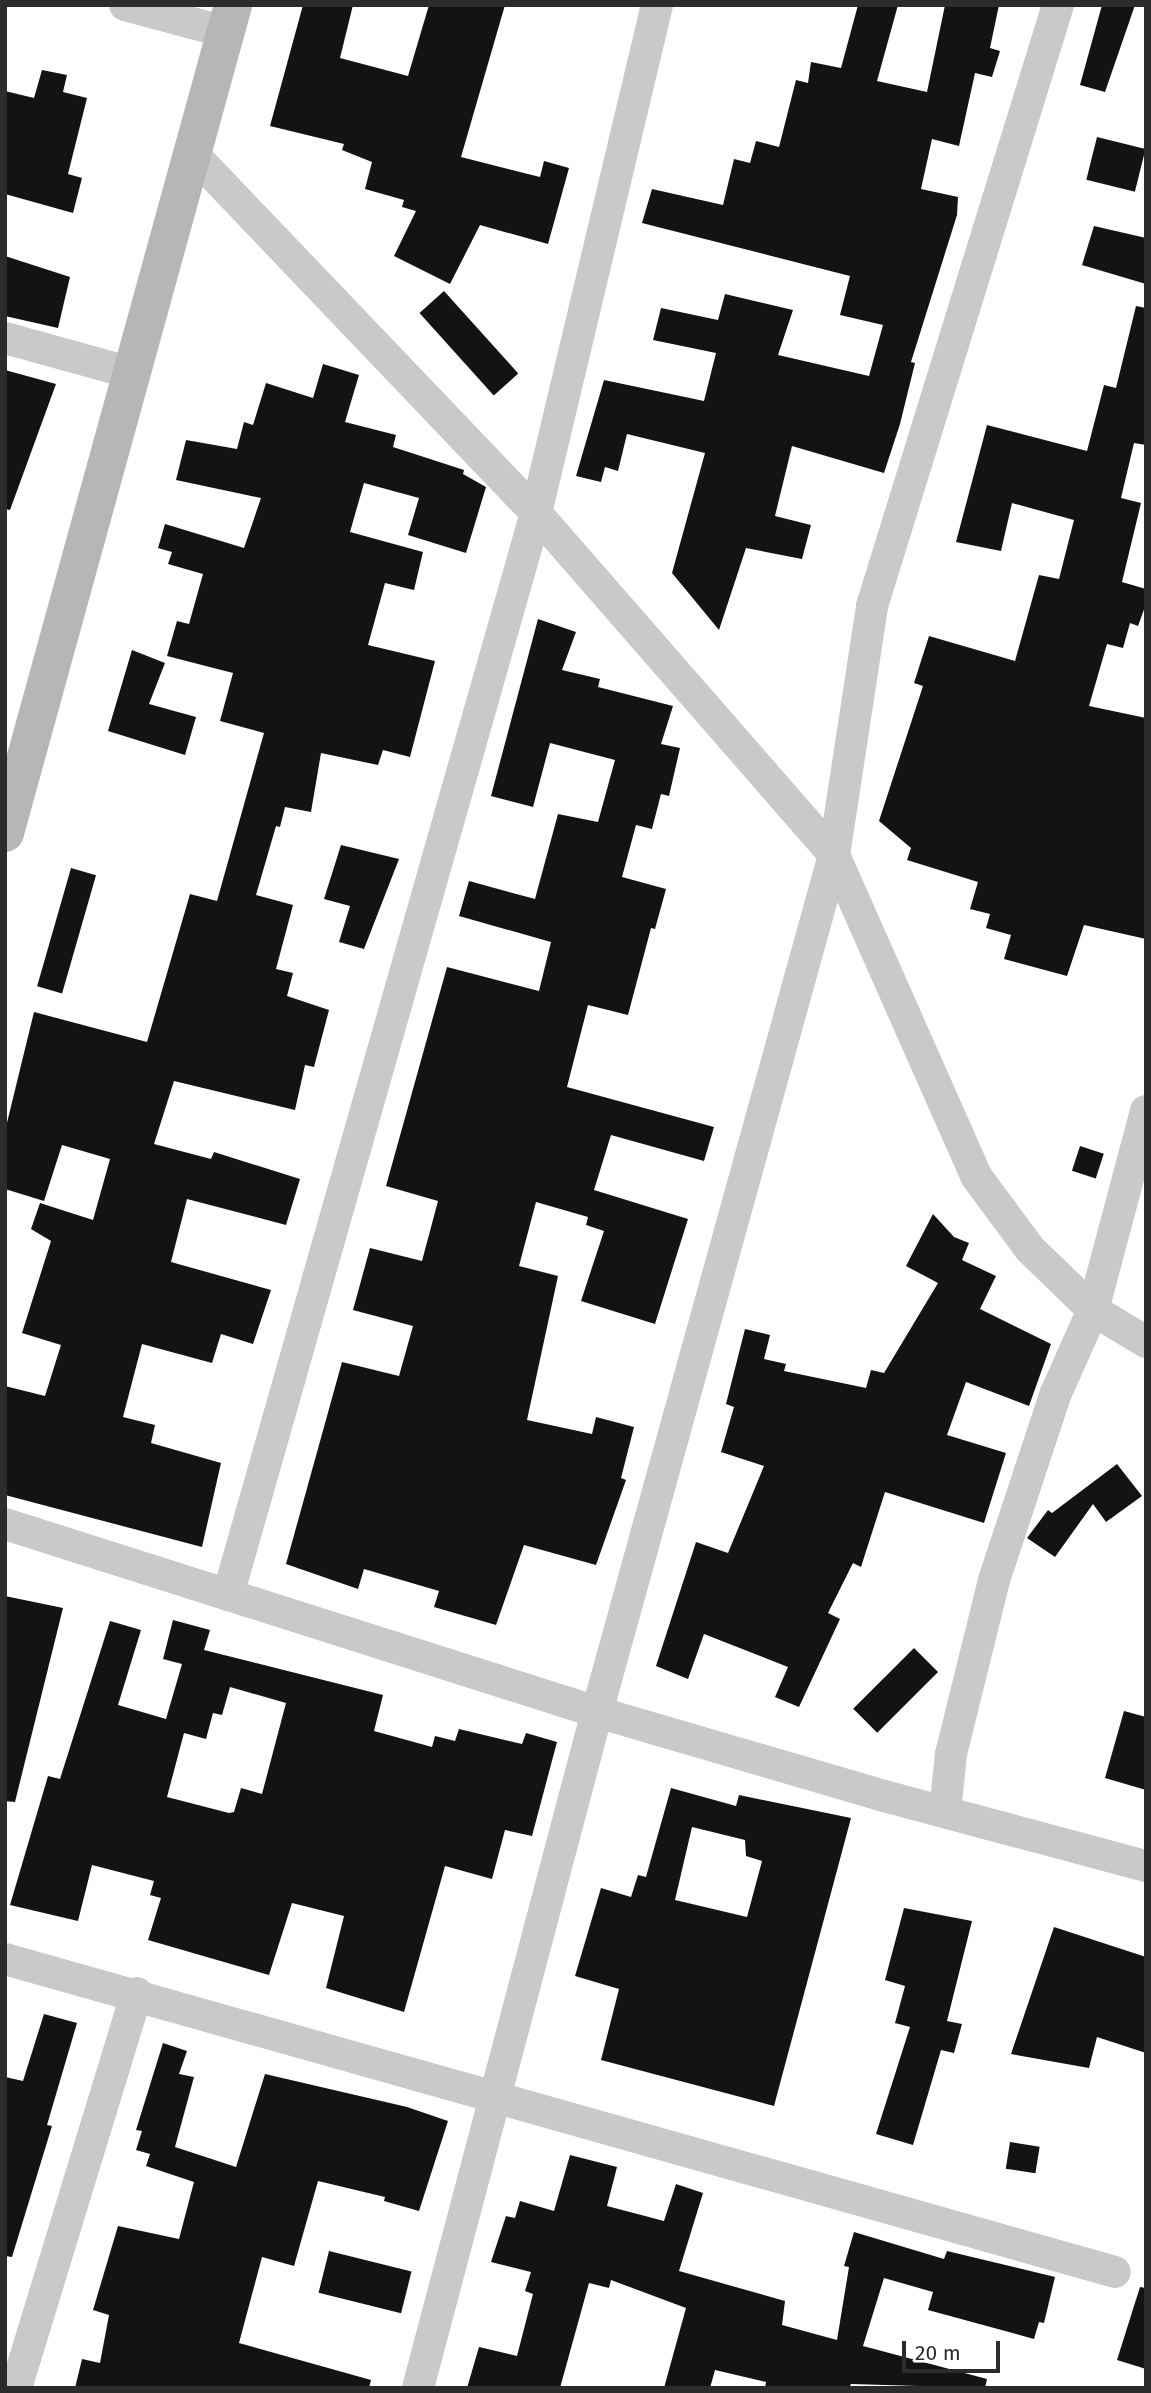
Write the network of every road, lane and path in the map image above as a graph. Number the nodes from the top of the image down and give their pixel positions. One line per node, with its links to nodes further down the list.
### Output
1 (125, 5): 4 (street)
2 (657, 5): 8 (street)
3 (1058, 5): 10 (street)
4 (229, 19): 5 (street)
5 (193, 155): 7 (street); 8 (street)
6 (5, 338): 7 (street)
7 (132, 373): 9 (street)
8 (536, 513): 10 (street); 15 (street)
9 (5, 833)
10 (834, 855): 12 (street); 16 (street)
11 (1146, 1111): 12 (street)
12 (1093, 1310): 13 (street); 17 (street)
13 (1146, 1342)
14 (5, 1524): 15 (street)
15 (228, 1595): 16 (street)
16 (597, 1712): 17 (street); 21 (street)
17 (945, 1812): 18 (street)
18 (1146, 1866)
19 (5, 1959): 20 (street)
20 (136, 1993): 21 (street); 23 (street)
21 (494, 2096): 22 (street); 24 (street)
22 (1115, 2272)
23 (16, 2388)
24 (418, 2388)

